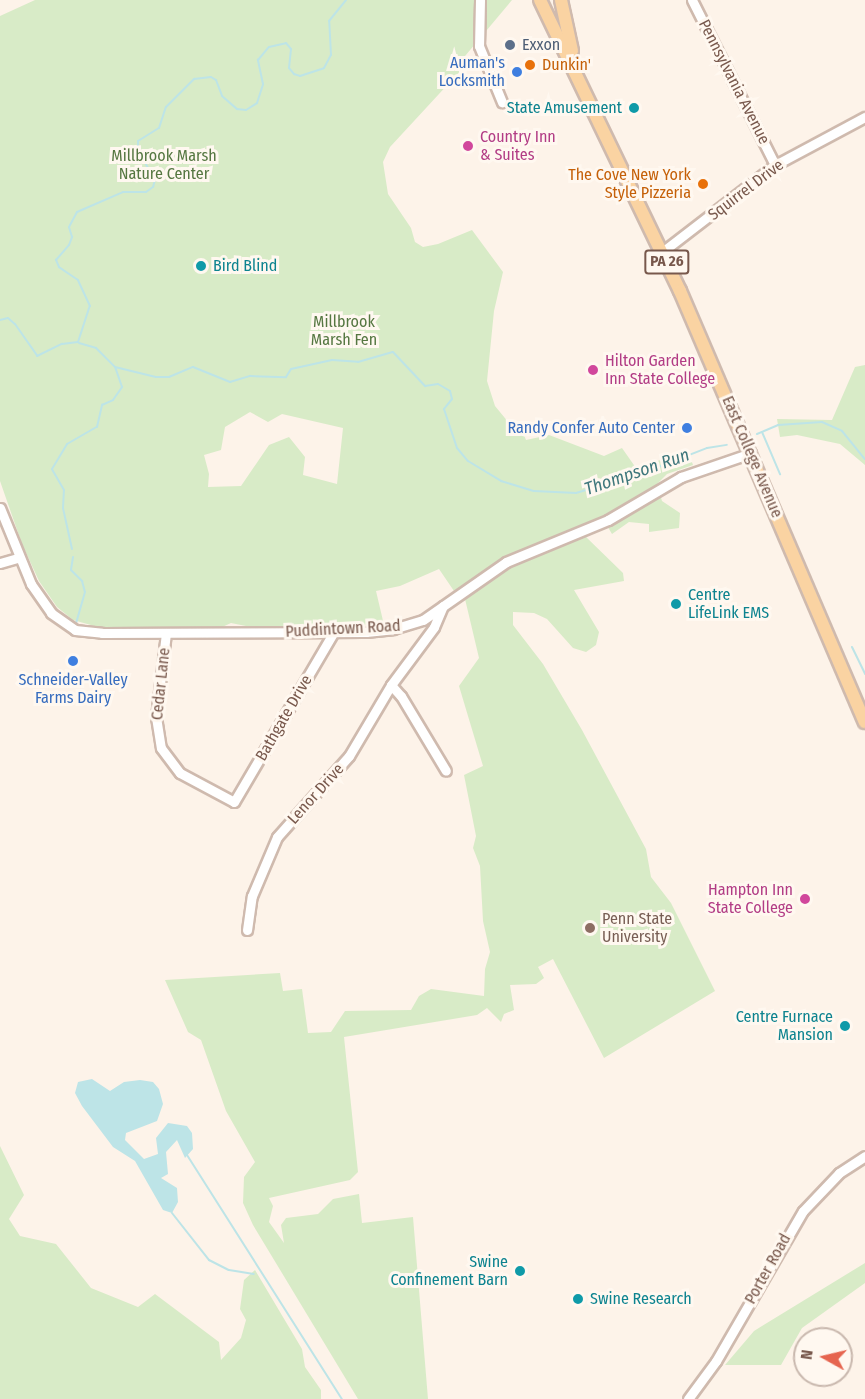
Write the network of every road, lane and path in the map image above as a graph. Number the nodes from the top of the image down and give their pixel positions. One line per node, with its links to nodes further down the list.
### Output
1 (480, 0): 6 (street)
2 (540, 0): 5 (main road, East College Avenue / PA 26)
3 (561, 0): 5 (main road)
4 (693, 0): 8 (street, Pennsylvania Avenue)
5 (577, 73): 9 (main road, East College Avenue / PA 26)
6 (502, 102)
7 (865, 117): 8 (street, Squirrel Drive)
8 (775, 165): 9 (street, Squirrel Drive)
9 (662, 252): 10 (main road, East College Avenue / PA 26)
10 (751, 453): 14 (street, Puddintown Road); 18 (main road, East College Avenue / PA 26)
11 (0, 508): 12 (street, Puddintown Road)
12 (18, 558): 13 (street); 15 (street, Puddintown Road)
13 (0, 563)
14 (443, 606): 16 (street, Puddintown Road); 17 (street, Lenor Drive)
15 (166, 633): 16 (street, Puddintown Road); 20 (street, Cedar Lane)
16 (333, 633): 20 (street, Bathgate Drive)
17 (391, 685): 19 (street); 21 (street, Lenor Drive)
18 (865, 722)
19 (446, 771)
20 (234, 802)
21 (247, 930)
22 (865, 1156): 23 (street, Porter Road)
23 (688, 1399)

